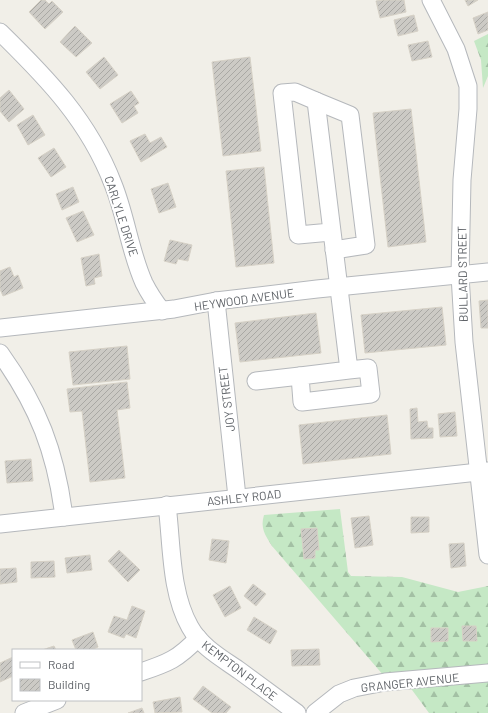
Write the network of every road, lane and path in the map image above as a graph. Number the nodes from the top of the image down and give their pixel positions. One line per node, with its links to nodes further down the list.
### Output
1 (430, 0): 7 (street, BULLARD STREET)
2 (0, 32): 10 (street, CARLYLE DRIVE)
3 (316, 101): 4 (street); 4 (street); 5 (street)
4 (331, 232): 5 (street)
5 (334, 250): 8 (street)
6 (488, 272): 7 (street, HEYWOOD AVENUE)
7 (460, 275): 8 (street, HEYWOOD AVENUE); 16 (street, BULLARD STREET)
8 (339, 287): 9 (street, HEYWOOD AVENUE); 13 (street)
9 (216, 301): 10 (street, HEYWOOD AVENUE); 17 (street, JOY STREET)
10 (162, 311): 11 (street, HEYWOOD AVENUE)
11 (0, 328)
12 (0, 353): 19 (street)
13 (349, 370): 14 (street); 14 (street)
14 (300, 376): 15 (street)
15 (256, 381)
16 (483, 472): 17 (street, ASHLEY ROAD); 21 (street, BULLARD STREET)
17 (237, 497): 18 (street, ASHLEY ROAD)
18 (167, 505): 19 (street, ASHLEY ROAD); 22 (street, KEMPTON PLACE)
19 (64, 517): 20 (street, ASHLEY ROAD)
20 (0, 524)
21 (488, 555)
22 (198, 638): 23 (street); 27 (street, KEMPTON PLACE)
23 (142, 672)
24 (488, 673): 28 (street, GRANGER AVENUE)
25 (54, 701): 26 (street)
26 (24, 713)
27 (297, 713)
28 (315, 713)

